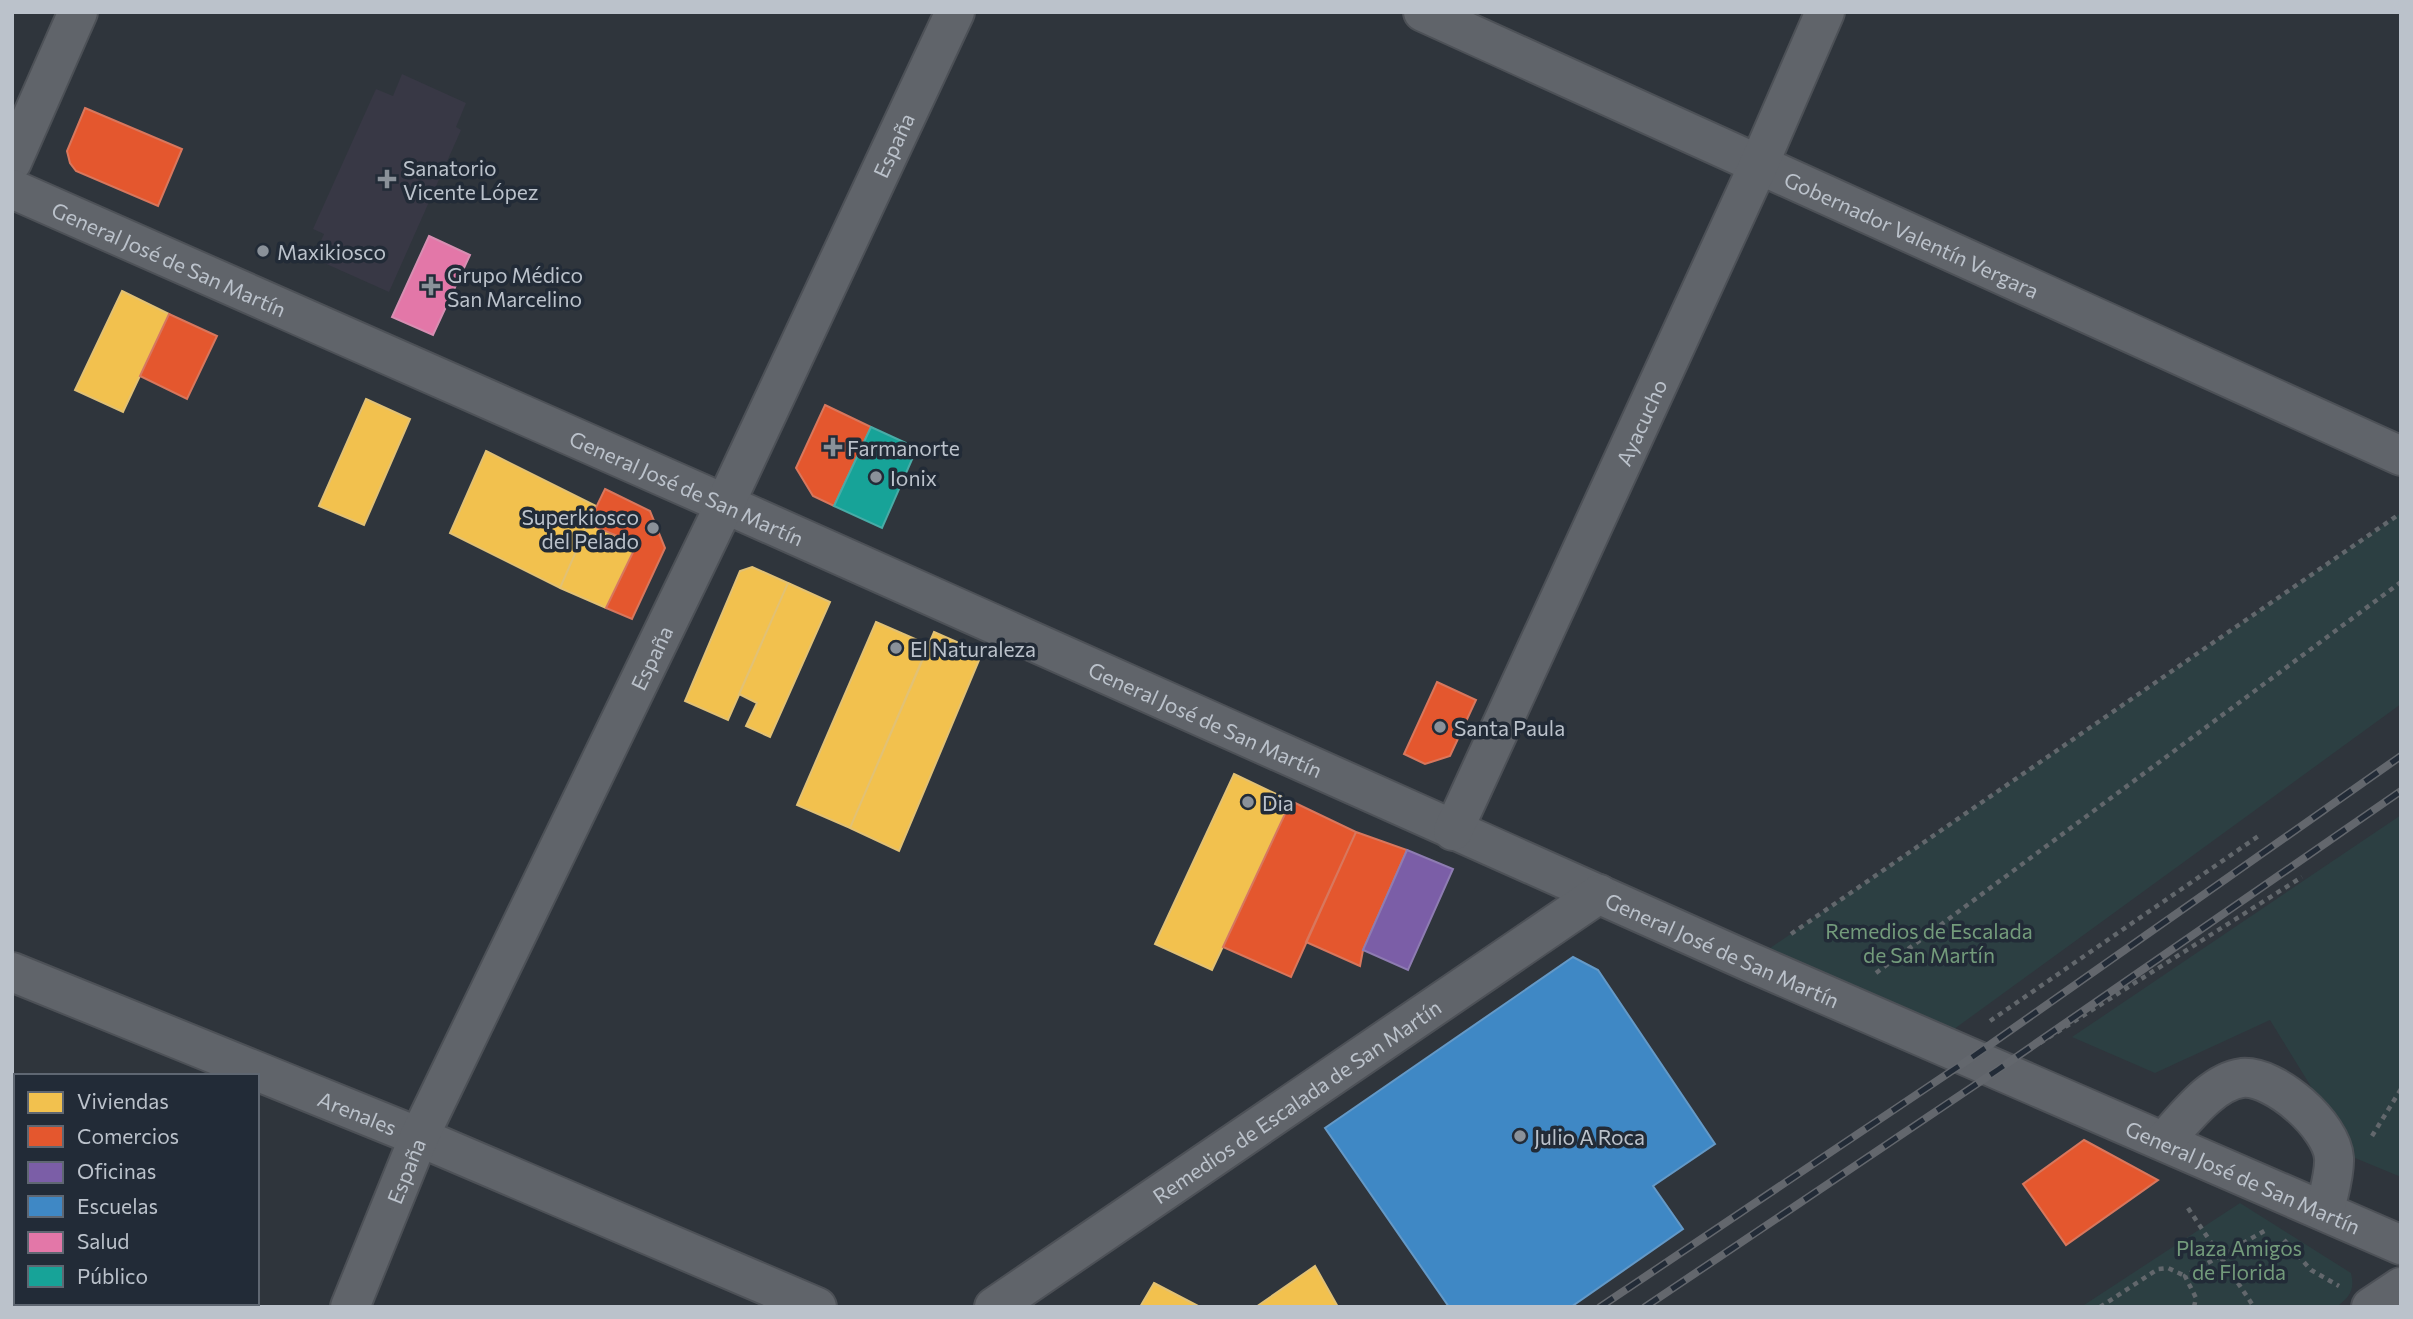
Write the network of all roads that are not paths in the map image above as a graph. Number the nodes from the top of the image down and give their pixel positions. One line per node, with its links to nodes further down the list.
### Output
1 (78, 12): 5 (street)
2 (955, 12): 9 (street, España)
3 (1423, 12): 6 (street, Gobernador Valentín Vergara)
4 (1825, 12): 6 (street, Ayacucho)
5 (12, 162)
6 (1759, 164): 8 (street, Gobernador Valentín Vergara); 10 (street, Ayacucho)
7 (12, 189): 9 (street, General José de San Martín)
8 (2401, 456)
9 (725, 504): 10 (street, General José de San Martín); 13 (street, España)
10 (1453, 831): 11 (street, General José de San Martín)
11 (1599, 894): 14 (street, General José de San Martín); 19 (street, Remedios de Escalada de San Martín)
12 (12, 972): 13 (street, Arenales)
13 (419, 1137): 17 (street, España); 18 (street, Arenales)
14 (2164, 1142): 15 (street, General José de San Martín); 15 (street)
15 (2317, 1208): 16 (street, General José de San Martín)
16 (2401, 1245)
17 (350, 1307)
18 (817, 1307)
19 (995, 1307)

